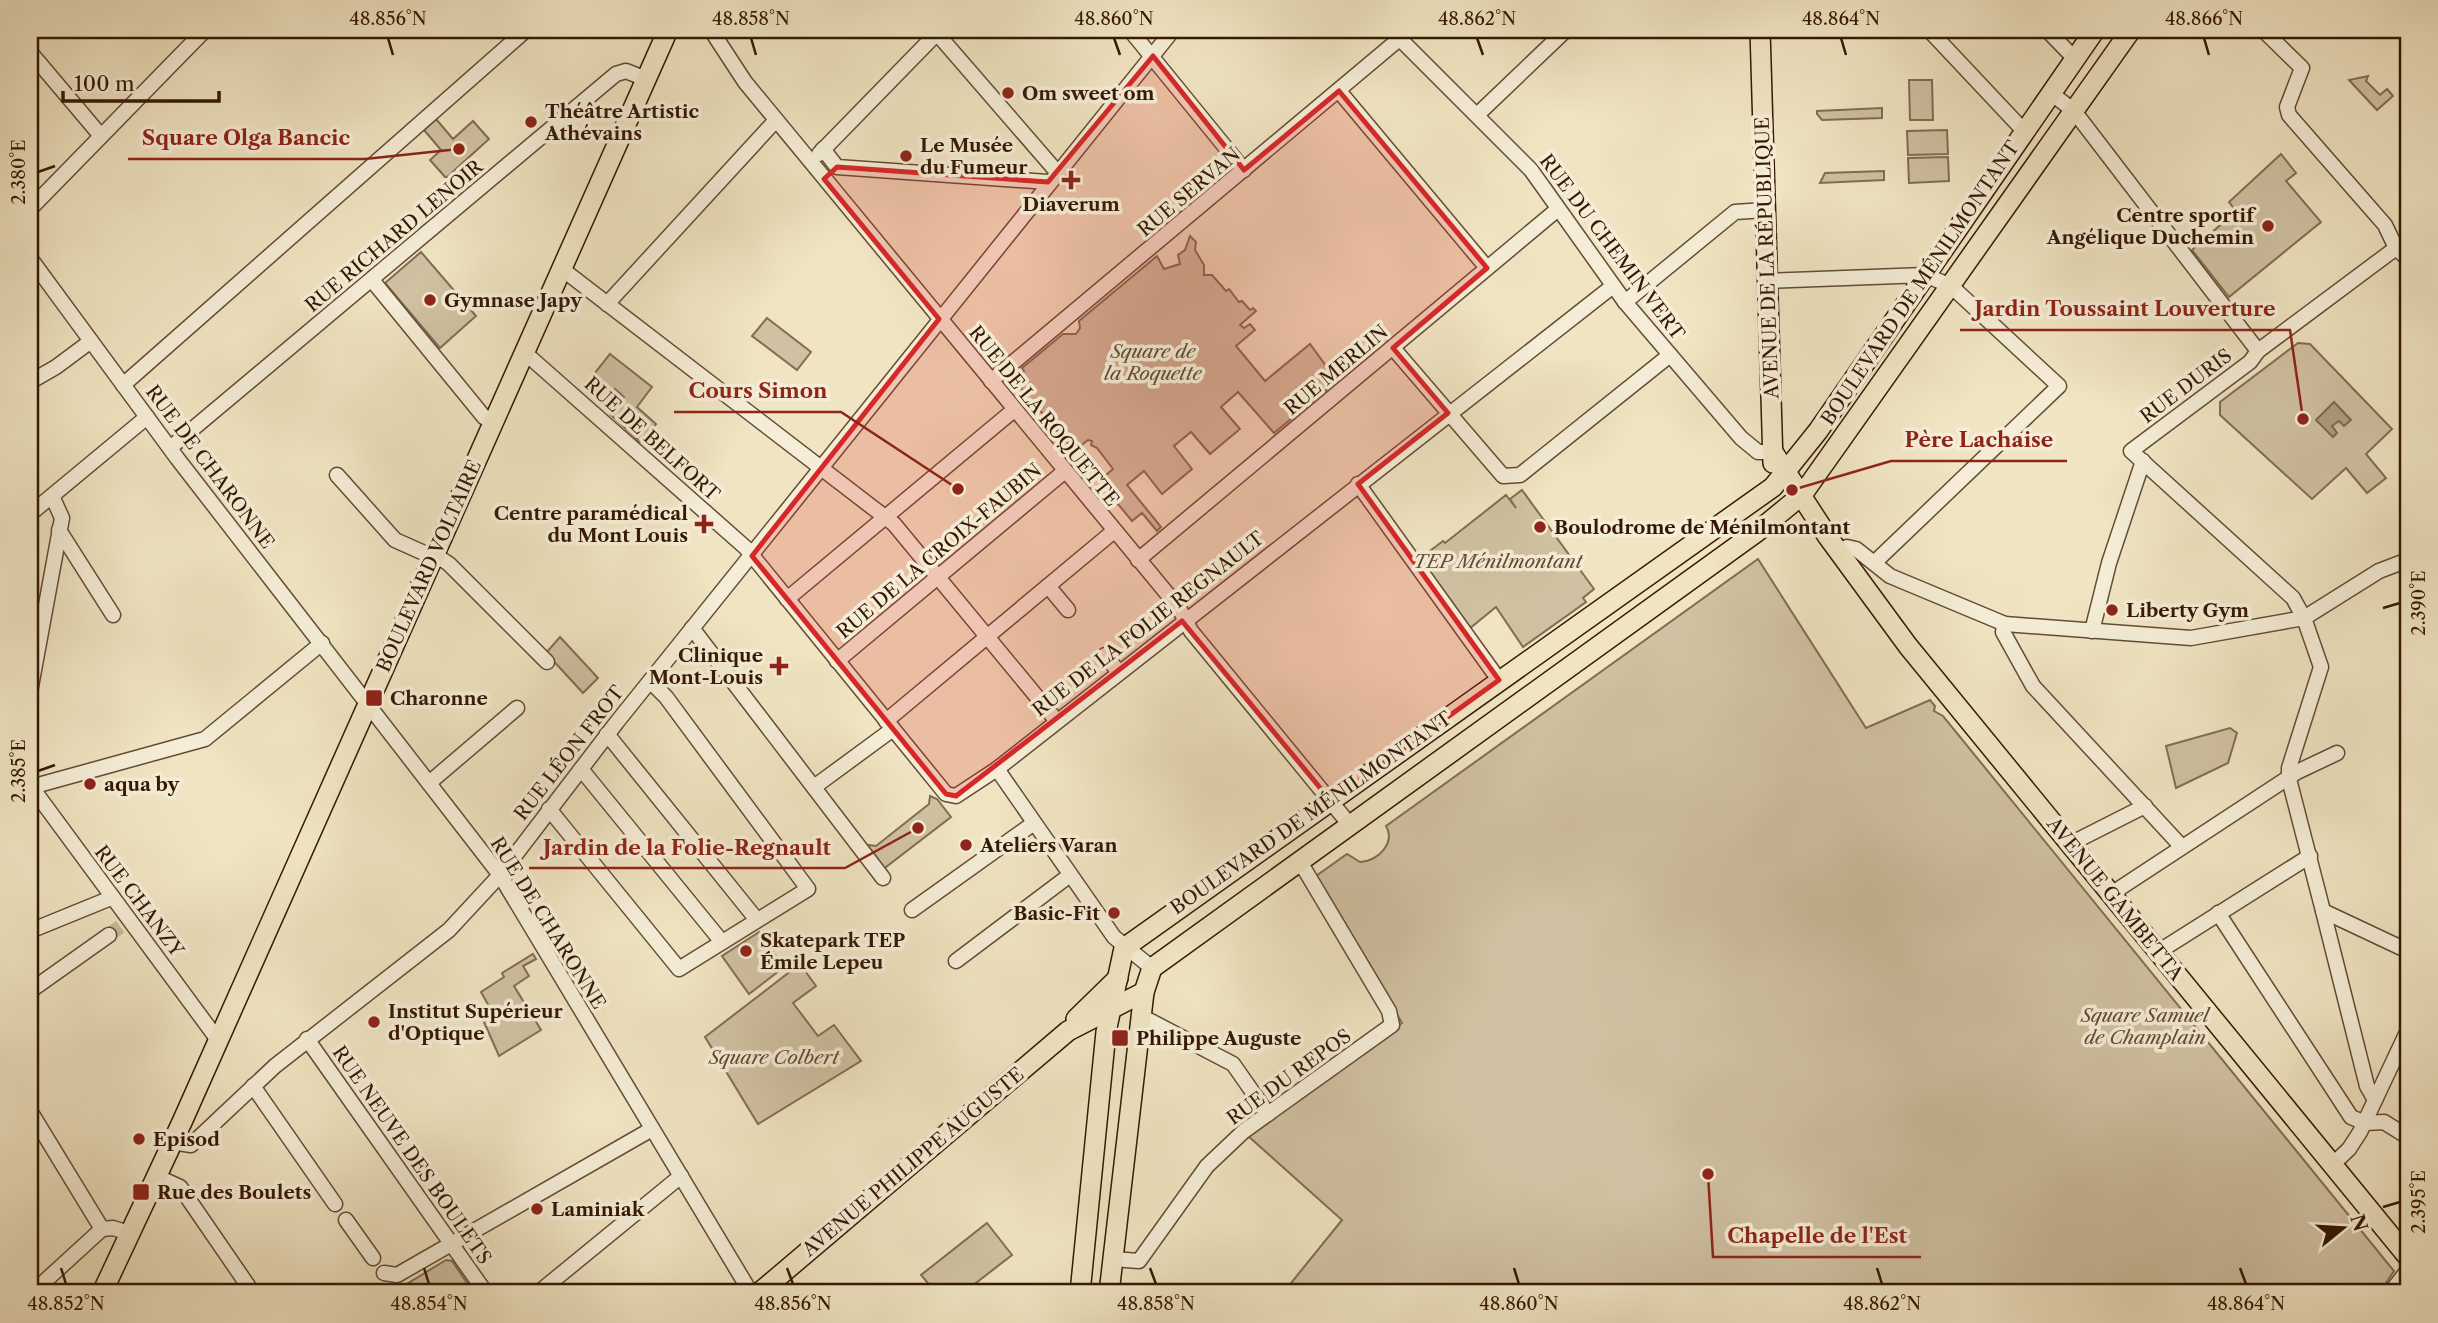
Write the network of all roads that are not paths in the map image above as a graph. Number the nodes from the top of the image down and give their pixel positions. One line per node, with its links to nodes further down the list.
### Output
1 (205, 30): 26 (street)
2 (526, 30): 56 (street)
3 (668, 30): 19 (main road, BOULEVARD VOLTAIRE)
4 (711, 30): 24 (street, RUE DE LA ROQUETTE)
5 (1130, 30): 17 (street)
6 (1173, 30): 17 (street, RUE LÉON FROT)
7 (1566, 30): 23 (street)
8 (1760, 30): 35 (main road, AVENUE DE LA RÉPUBLIQUE)
9 (1928, 30): 25 (street)
10 (2047, 30): 18 (street)
11 (2095, 30): 18 (main road, BOULEVARD DE MÉNILMONTANT)
12 (2130, 30): 22 (main road, BOULEVARD DE MÉNILMONTANT)
13 (2263, 30): 36 (street)
14 (937, 31): 27 (street); 31 (street)
15 (1400, 33): 20 (street, RUE SERVAN); 23 (street, RUE DU CHEMIN VERT)
16 (30, 52): 26 (street)
17 (1153, 56): 30 (street); 31 (street, RUE LÉON FROT)
18 (2075, 59): 21 (main road, BOULEVARD DE MÉNILMONTANT)
19 (646, 79): 39 (main road, BOULEVARD VOLTAIRE); 42 (street, RUE RICHARD LENOIR)
20 (1339, 91): 30 (street, RUE SERVAN); 40 (street)
21 (2051, 93): 22 (street); 25 (main road, BOULEVARD DE MÉNILMONTANT)
22 (2074, 111): 45 (main road, BOULEVARD DE MÉNILMONTANT); 51 (street)
23 (1477, 115): 34 (street, RUE DU CHEMIN VERT)
24 (776, 120): 28 (street, RUE DE LA ROQUETTE); 47 (street)
25 (2024, 131): 41 (main road, BOULEVARD DE MÉNILMONTANT)
26 (101, 136): 33 (street)
27 (823, 149): 28 (street); 29 (street)
28 (811, 163): 32 (street, RUE DE LA ROQUETTE)
29 (837, 167): 31 (street); 32 (street)
30 (1244, 170): 54 (street, RUE SERVAN)
31 (1053, 177): 48 (street, RUE LÉON FROT)
32 (824, 179): 48 (street, RUE DE LA ROQUETTE)
33 (30, 209)
34 (1558, 209): 40 (street, RUE MERLIN); 44 (street, RUE DU CHEMIN VERT)
35 (1765, 210): 43 (main road, AVENUE DE LA RÉPUBLIQUE); 46 (street)
36 (2396, 248): 38 (street); 51 (street, RUE DURIS)
37 (30, 258): 49 (street, RUE DE CHARONNE)
38 (2408, 259)
39 (562, 268): 47 (street); 52 (main road, BOULEVARD VOLTAIRE)
40 (1487, 268): 50 (street, RUE MERLIN)
41 (1925, 275): 43 (street); 45 (street); 66 (main road, BOULEVARD DE MÉNILMONTANT)
42 (372, 280): 60 (street); 61 (street, RUE RICHARD LENOIR)
43 (1768, 281): 62 (main road, AVENUE DE LA RÉPUBLIQUE)
44 (1613, 286): 46 (street, RUE DU CHEMIN VERT); 58 (street, RUE DE LA FOLIE REGNAULT)
45 (1951, 286): 70 (main road, BOULEVARD DE MÉNILMONTANT); 82 (street)
46 (1625, 302): 53 (street, RUE DU CHEMIN VERT)
47 (607, 304): 64 (street)
48 (939, 318): 54 (street, RUE DE LA ROQUETTE); 64 (street, RUE LÉON FROT)
49 (91, 341): 55 (street); 56 (street, RUE DE CHARONNE)
50 (1393, 348): 58 (street); 80 (street, RUE MERLIN)
51 (2258, 351): 63 (street, RUE DURIS)
52 (524, 352): 60 (main road, BOULEVARD VOLTAIRE); 79 (street, RUE DE BELFORT)
53 (1670, 355): 58 (street); 62 (street, RUE DU CHEMIN VERT)
54 (991, 381): 57 (street, RUE DE LA ROQUETTE)
55 (30, 382)
56 (123, 385): 59 (street, RUE DE CHARONNE)
57 (1014, 410): 65 (street, RUE DE LA ROQUETTE); 74 (street)
58 (1448, 413): 68 (street, RUE DE LA FOLIE REGNAULT)
59 (147, 417): 61 (street, RUE DE CHARONNE); 71 (street)
60 (493, 421): 78 (main road, BOULEVARD VOLTAIRE)
61 (170, 448): 94 (street, RUE DE CHARONNE)
62 (1773, 452): 66 (main road); 69 (main road, AVENUE DE LA RÉPUBLIQUE)
63 (2143, 461): 88 (street); 92 (street)
64 (822, 469): 74 (street); 79 (street, RUE LÉON FROT)
65 (1065, 471): 76 (street, RUE DE LA ROQUETTE); 83 (street, RUE DE LA CROIX-FAUBIN)
66 (1787, 472): 69 (main road, BOULEVARD DE MÉNILMONTANT); 70 (main road)
67 (337, 475): 78 (street)
68 (1358, 484): 89 (street, RUE DE LA FOLIE REGNAULT); 99 (street)
69 (1773, 487): 72 (main road); 99 (main road, BOULEVARD DE MÉNILMONTANT)
70 (1802, 495): 72 (main road, BOULEVARD DE MÉNILMONTANT); 77 (main road)
71 (52, 496): 73 (street); 75 (street)
72 (1786, 509): 77 (main road); 103 (main road, BOULEVARD DE MÉNILMONTANT)
73 (30, 514)
74 (884, 516): 83 (street); 85 (street)
75 (60, 530): 87 (street); 101 (street)
76 (1114, 531): 80 (street, RUE DE LA ROQUETTE); 84 (street)
77 (1833, 545): 82 (street); 120 (main road, AVENUE GAMBETTA)
78 (433, 556): 97 (street); 102 (main road, BOULEVARD VOLTAIRE)
79 (752, 556): 85 (street, RUE DE LA FOLIE REGNAULT); 91 (street, RUE LÉON FROT)
80 (1138, 560): 89 (street, RUE DE LA ROQUETTE)
81 (2407, 563): 88 (street)
82 (1874, 564): 90 (street)
83 (937, 576): 93 (street); 96 (street, RUE DE LA CROIX-FAUBIN)
84 (1048, 586): 86 (street); 93 (street)
85 (787, 599): 96 (street, RUE DE LA FOLIE REGNAULT)
86 (1068, 610)
87 (113, 615)
88 (2304, 618): 92 (street); 111 (street)
89 (1185, 620): 98 (street, RUE DE LA FOLIE REGNAULT); 115 (street, RUE DE LA ROQUETTE)
90 (2005, 624): 92 (street); 116 (street)
91 (692, 628): 100 (street, RUE LÉON FROT); 114 (street)
92 (2092, 631)
93 (987, 636): 105 (street); 106 (street)
94 (322, 643): 102 (street, RUE DE CHARONNE); 113 (street)
95 (1105, 655): 98 (street)
96 (837, 661): 106 (street, RUE DE LA FOLIE REGNAULT)
97 (547, 662)
98 (1118, 671): 105 (street, RUE DE LA FOLIE REGNAULT)
99 (1499, 680): 103 (main road); 115 (main road, BOULEVARD DE MÉNILMONTANT)
100 (650, 681): 107 (street, RUE LÉON FROT); 132 (street)
101 (30, 692)
102 (368, 702): 112 (street, RUE DE CHARONNE); 149 (main road, BOULEVARD VOLTAIRE)
103 (1516, 704): 119 (main road, BOULEVARD DE MÉNILMONTANT)
104 (517, 708): 112 (street)
105 (1056, 720): 110 (street, RUE DE LA FOLIE REGNAULT)
106 (889, 725): 110 (street, RUE DE LA FOLIE REGNAULT); 114 (street)
107 (607, 734): 109 (street, RUE LÉON FROT); 132 (street)
108 (2337, 753): 111 (street)
109 (582, 769): 117 (street, RUE LÉON FROT); 135 (street)
110 (997, 769): 118 (street)
111 (2289, 779): 121 (street); 122 (street)
112 (429, 783): 124 (street, RUE DE CHARONNE)
113 (31, 786): 128 (street, RUE CHANZY)
114 (814, 787): 126 (street)
115 (1331, 801): 119 (street, RUE DE LA ROQUETTE); 136 (main road, BOULEVARD DE MÉNILMONTANT)
116 (2145, 806): 120 (street); 121 (street)
117 (549, 809): 124 (street, RUE LÉON FROT); 135 (street)
118 (1034, 823): 125 (street); 129 (street)
119 (1350, 825): 123 (main road, BOULEVARD DE MÉNILMONTANT)
120 (2070, 844): 127 (main road, AVENUE GAMBETTA)
121 (2182, 847): 127 (street)
122 (2310, 856): 130 (street); 131 (street)
123 (1299, 860): 140 (main road, BOULEVARD DE MÉNILMONTANT); 153 (street, RUE DU REPOS)
124 (500, 875): 148 (street, RUE LÉON FROT); 155 (street, RUE DE CHARONNE)
125 (1070, 875): 136 (street); 139 (street)
126 (883, 878)
127 (2110, 894): 138 (main road, AVENUE GAMBETTA)
128 (111, 898): 133 (street); 149 (street, RUE CHANZY)
129 (912, 910)
130 (2323, 911): 137 (street); 151 (street)
131 (2218, 913): 138 (street); 154 (street)
132 (757, 920): 135 (street)
133 (30, 931)
134 (108, 935): 142 (street)
135 (722, 942)
136 (1125, 948): 140 (street); 141 (main road)
137 (2408, 951)
138 (2158, 952): 158 (main road, AVENUE GAMBETTA)
139 (956, 961)
140 (1153, 968): 143 (main road)
141 (1118, 978): 144 (main road); 147 (main road, AVENUE PHILIPPE AUGUSTE)
142 (30, 991)
143 (1144, 992): 144 (main road, AVENUE PHILIPPE AUGUSTE); 145 (main road)
144 (1113, 1007): 147 (main road, AVENUE PHILIPPE AUGUSTE); 171 (main road)
145 (1141, 1016): 153 (street); 168 (main road)
146 (2408, 1030): 151 (street)
147 (1068, 1031): 178 (main road, AVENUE PHILIPPE AUGUSTE)
148 (307, 1039): 150 (street, RUE LÉON FROT); 165 (street, RUE NEUVE DES BOULETS)
149 (218, 1040): 157 (main road, BOULEVARD VOLTAIRE)
150 (253, 1086): 157 (street, RUE LÉON FROT); 161 (street)
151 (2375, 1100): 154 (street)
152 (30, 1111): 163 (street)
153 (1268, 1114): 168 (street, RUE DU REPOS)
154 (2365, 1123): 156 (street); 158 (street)
155 (652, 1129): 160 (street, RUE DE CHARONNE); 165 (street)
156 (2408, 1137)
157 (172, 1142): 159 (main road, BOULEVARD VOLTAIRE)
158 (2332, 1165): 166 (main road, AVENUE GAMBETTA)
159 (156, 1176): 164 (main road, BOULEVARD VOLTAIRE); 174 (street)
160 (681, 1176): 176 (street); 177 (street, RUE DE CHARONNE)
161 (335, 1204)
162 (346, 1220): 167 (street)
163 (102, 1229): 164 (street); 172 (street)
164 (129, 1233): 173 (main road, BOULEVARD VOLTAIRE)
165 (451, 1245): 170 (street); 175 (street, RUE NEUVE DES BOULETS)
166 (2408, 1257)
167 (373, 1258)
168 (1113, 1259): 179 (main road)
169 (2408, 1270): 180 (street)
170 (384, 1273)
171 (1087, 1292)
172 (32, 1293)
173 (102, 1293)
174 (253, 1293)
175 (486, 1293)
176 (538, 1293)
177 (751, 1293)
178 (758, 1293)
179 (1109, 1293)
180 (2390, 1293)

